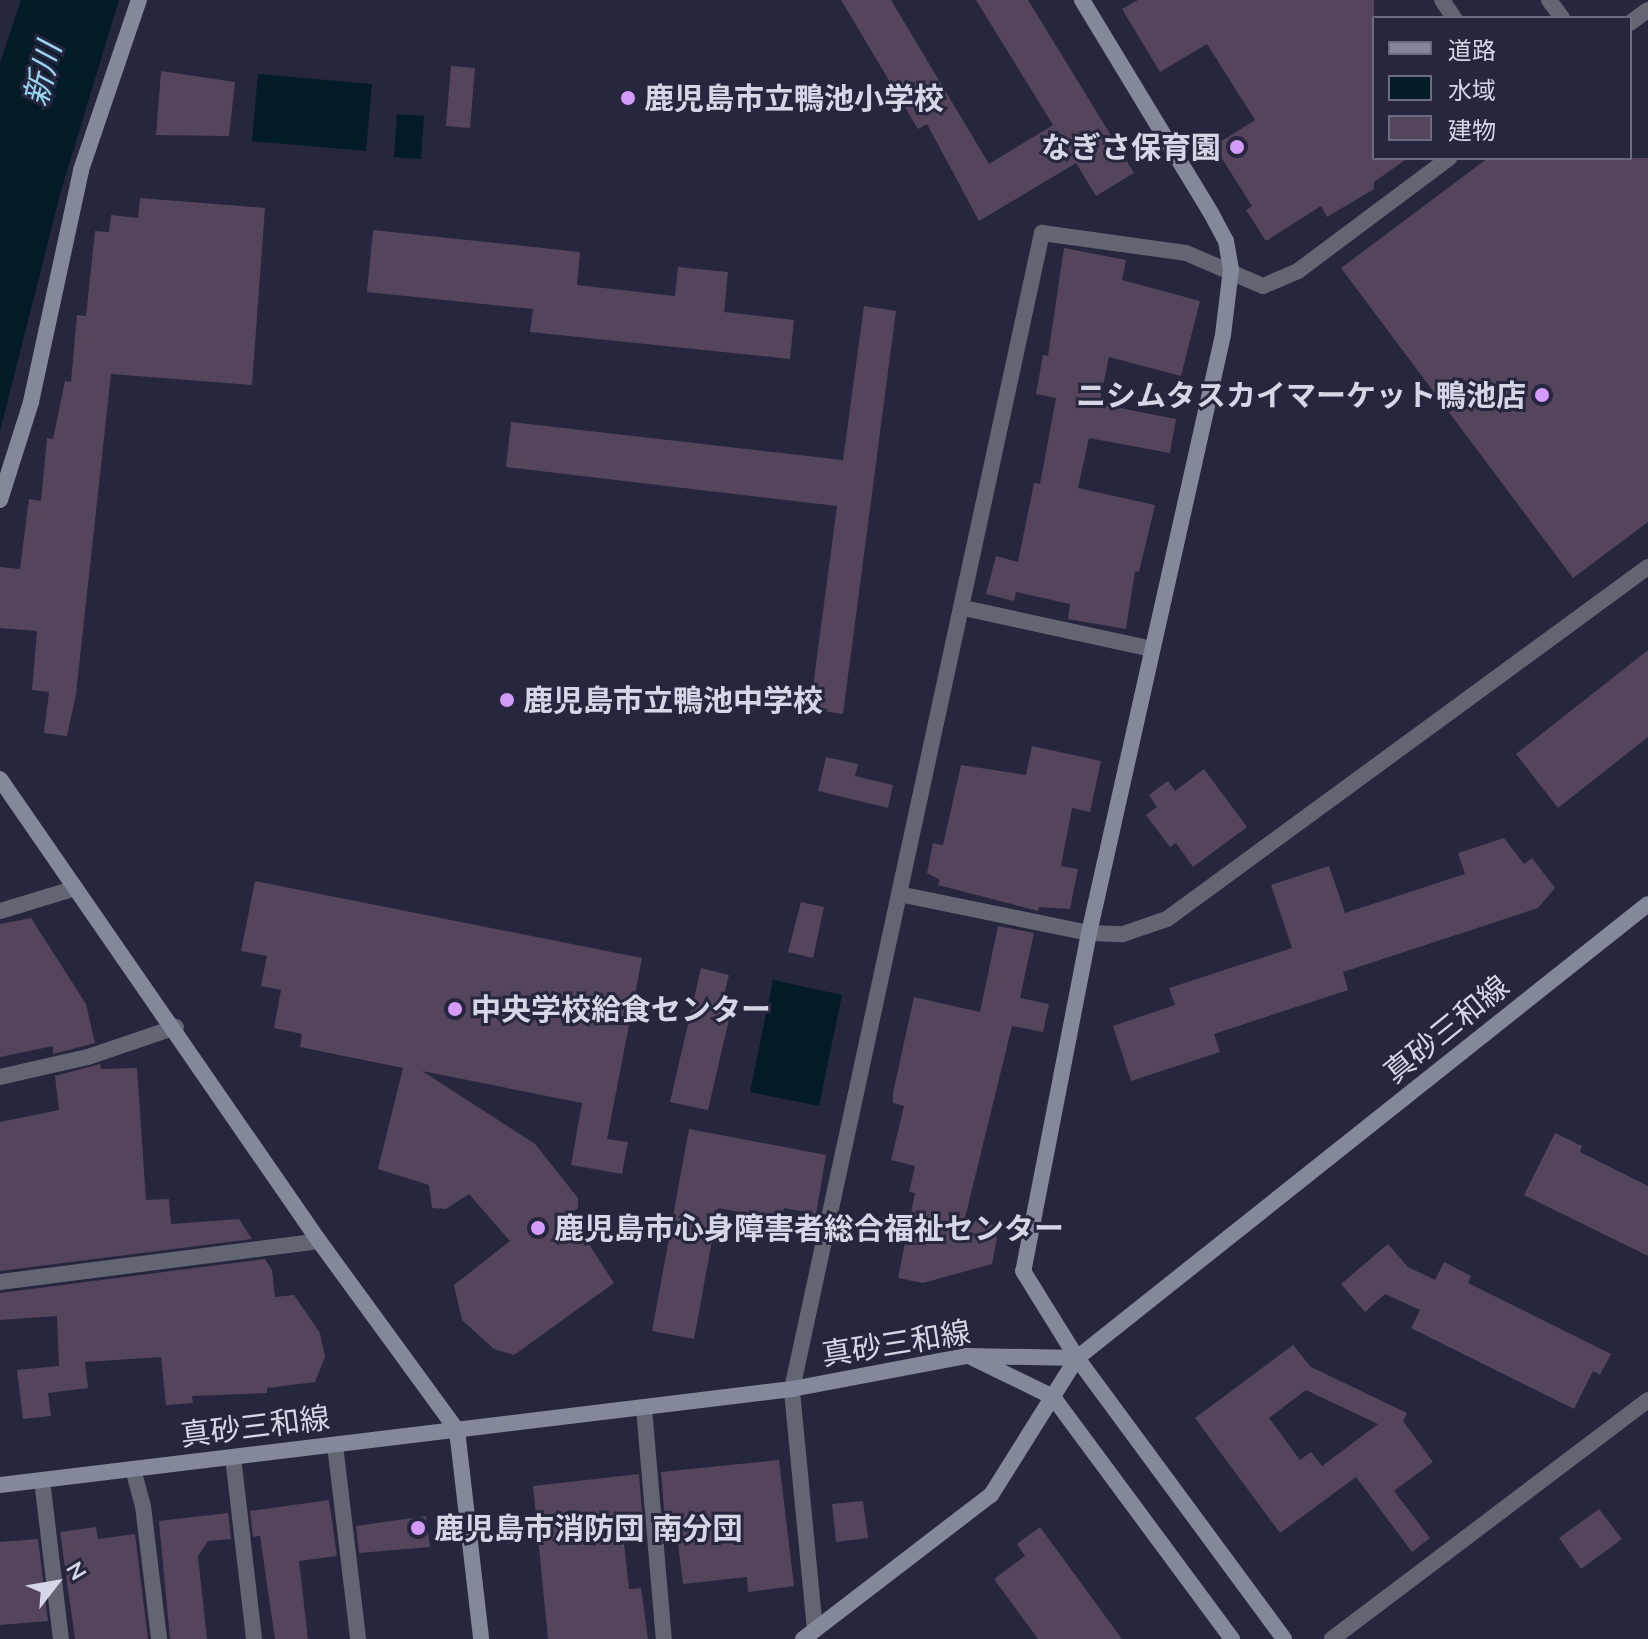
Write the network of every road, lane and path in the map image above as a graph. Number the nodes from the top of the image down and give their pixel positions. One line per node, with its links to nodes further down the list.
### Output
1 (139, 0): 5 (street)
2 (1082, 0): 4 (street)
3 (1446, 160): 4 (street)
4 (1231, 269): 7 (street); 8 (street)
5 (0, 500)
6 (1648, 567): 14 (street)
7 (964, 608): 8 (street); 11 (street)
8 (1152, 649): 14 (street)
9 (0, 779): 10 (street)
10 (76, 888): 13 (street); 15 (street)
11 (899, 894): 14 (street); 21 (street)
12 (1648, 904): 20 (street, 真砂三和線)
13 (0, 911)
14 (1089, 933): 20 (street)
15 (176, 1027): 16 (street); 17 (street)
16 (0, 1077)
17 (319, 1241): 18 (street); 25 (street)
18 (0, 1282)
19 (967, 1356): 20 (street, 真砂三和線); 21 (street, 真砂三和線); 22 (street)
20 (1077, 1358): 22 (street); 39 (street)
21 (792, 1389): 24 (street, 真砂三和線); 31 (street)
22 (1053, 1397): 31 (street); 38 (street)
23 (1648, 1400): 40 (street)
24 (644, 1408): 25 (street, 真砂三和線); 37 (street)
25 (457, 1430): 26 (street, 真砂三和線); 36 (street)
26 (335, 1445): 27 (street, 真砂三和線); 35 (street)
27 (233, 1457): 28 (street, 真砂三和線); 34 (street)
28 (133, 1469): 29 (street, 真砂三和線); 33 (street)
29 (42, 1480): 30 (street, 真砂三和線); 32 (street)
30 (0, 1485)
31 (809, 1634)
32 (61, 1639)
33 (159, 1639)
34 (254, 1639)
35 (358, 1639)
36 (481, 1639)
37 (664, 1639)
38 (1232, 1639)
39 (1284, 1639)
40 (1332, 1639)

